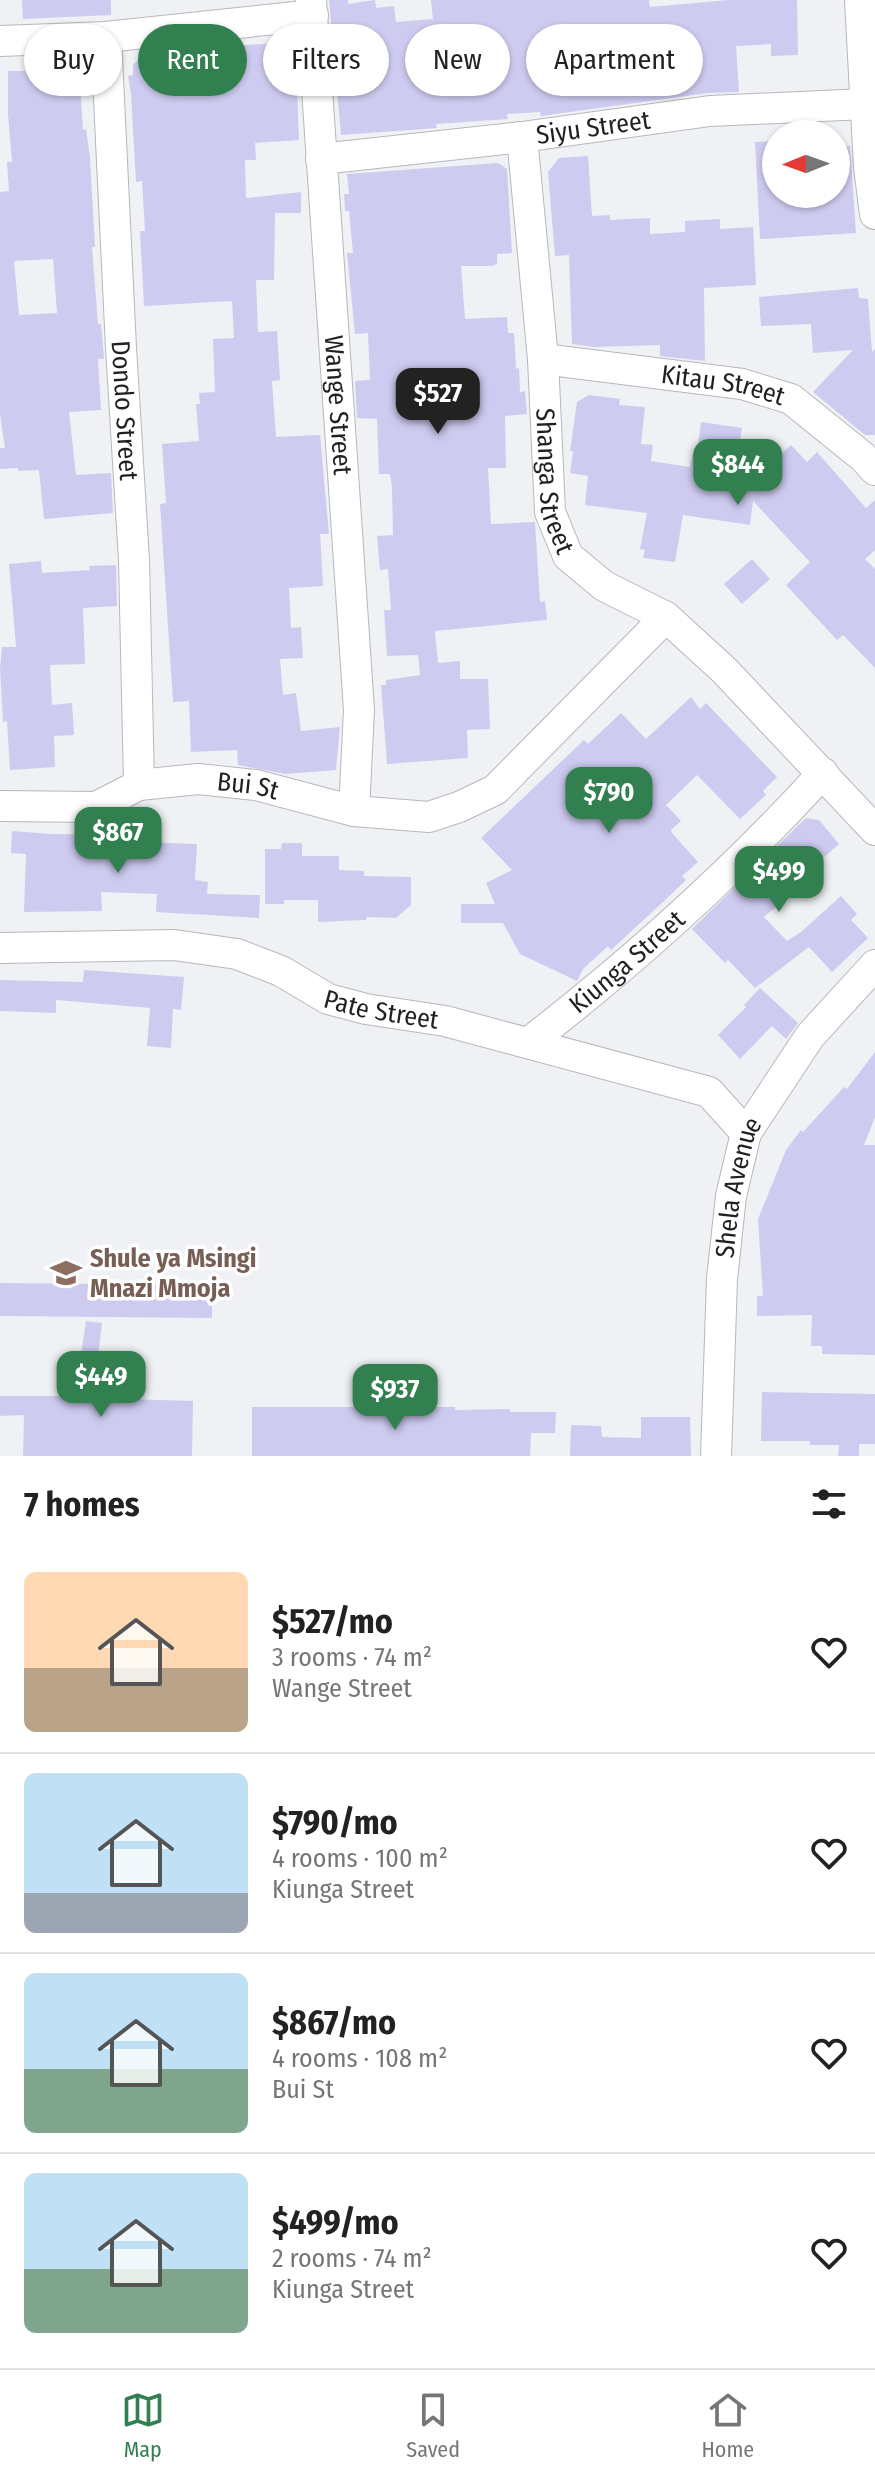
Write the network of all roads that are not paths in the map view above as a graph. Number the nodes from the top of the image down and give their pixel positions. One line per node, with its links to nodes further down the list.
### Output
1 (860, 0): 7 (street)
2 (312, 8): 3 (street); 9 (street, Wange Street)
3 (122, 35)
4 (24, 40): 5 (street)
5 (0, 41)
6 (109, 96): 15 (street, Dondo Street)
7 (865, 104): 8 (street, Siyu Street); 10 (street)
8 (522, 137): 9 (street, Siyu Street); 11 (street, Shanga Street)
9 (321, 159): 17 (street, Wange Street)
10 (875, 214)
11 (543, 359): 12 (street, Kitau Street); 13 (street, Shanga Street)
12 (871, 458)
13 (666, 617): 14 (street, Shanga Street); 17 (street, Bui St)
14 (823, 773): 18 (street, Shanga Street); 21 (street, Kiunga Street)
15 (139, 785): 16 (street, Bui St); 17 (street, Bui St)
16 (0, 806)
17 (354, 811)
18 (875, 830)
19 (0, 948): 21 (street, Pate Street)
20 (875, 965): 22 (street, Shela Avenue)
21 (528, 1043): 22 (street, Pate Street)
22 (746, 1133): 23 (street, Shela Avenue)
23 (716, 1456)

